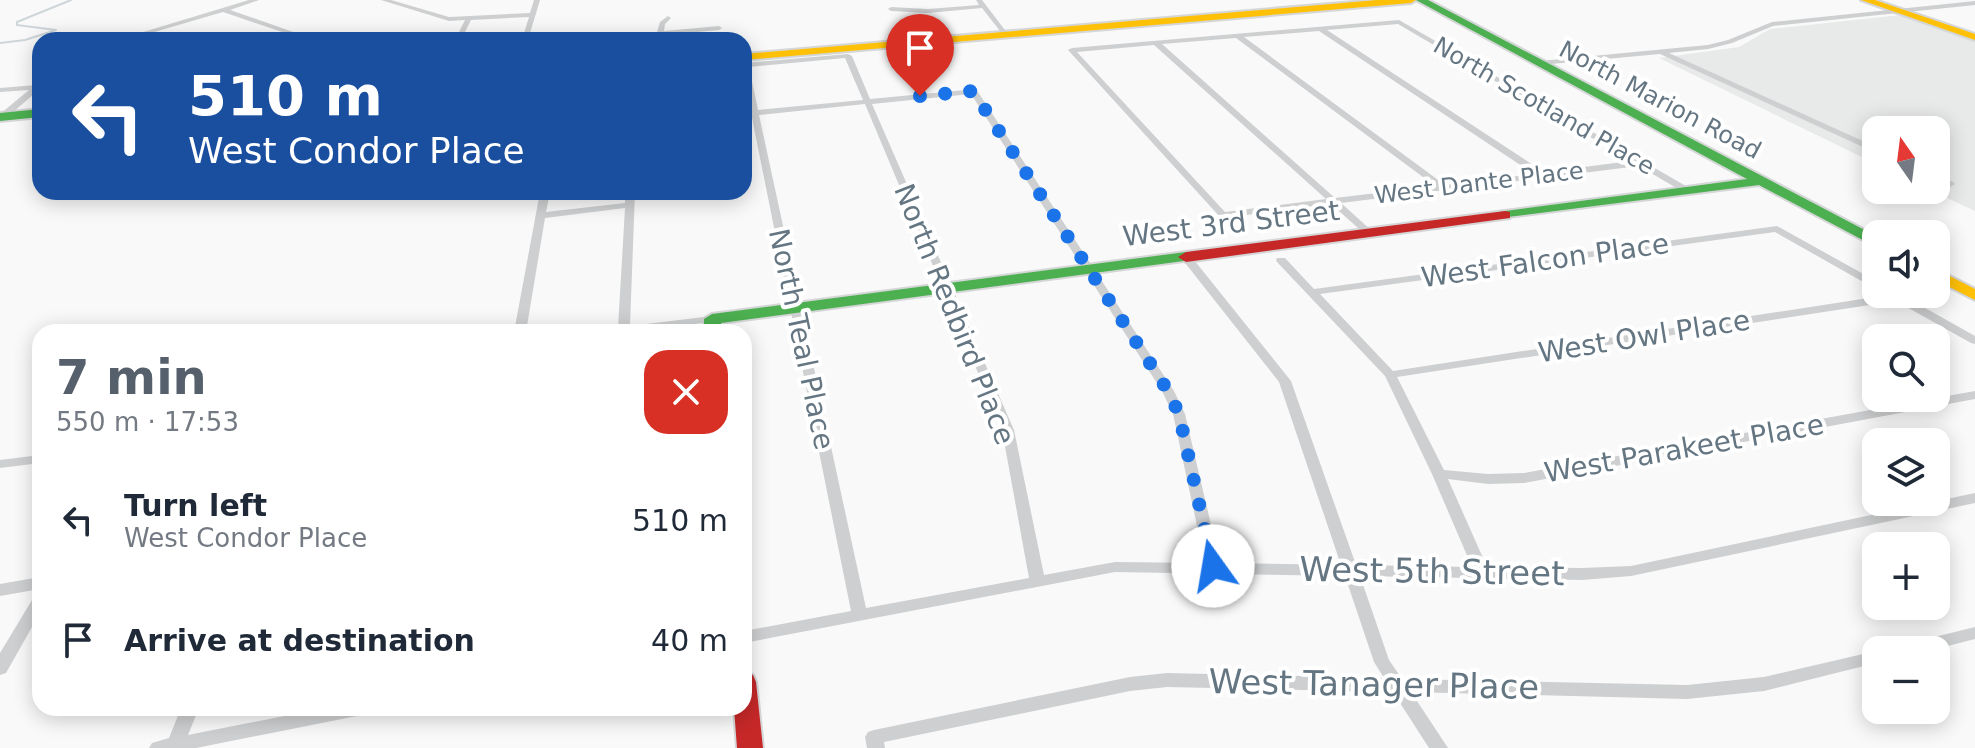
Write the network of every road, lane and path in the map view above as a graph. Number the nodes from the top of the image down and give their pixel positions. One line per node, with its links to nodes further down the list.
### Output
1 (256, 0): 11 (street)
2 (384, 0): 15 (street)
3 (537, 0): 13 (street)
4 (1363, 0): 24 (street)
5 (1411, 0): 24 (street)
6 (1421, 0): 31 (street, North Marion Road)
7 (1866, 0): 12 (street)
8 (981, 3): 10 (street); 24 (street)
9 (1975, 3): 12 (street)
10 (891, 9)
11 (224, 10): 18 (street); 19 (street)
12 (1899, 11): 26 (street); 28 (street)
13 (533, 15): 15 (street); 21 (street)
14 (668, 18): 22 (street)
15 (468, 20): 20 (street)
16 (719, 28): 23 (street)
17 (1321, 29): 25 (street); 41 (street, North Scotland Place); 42 (street)
18 (148, 32)
19 (289, 32)
20 (462, 32)
21 (528, 32)
22 (660, 32)
23 (680, 32)
24 (1004, 32): 29 (street)
25 (1238, 36): 27 (street); 44 (street)
26 (1975, 37)
27 (1156, 43): 48 (street); 48 (street, West Dante Place)
28 (1660, 51): 31 (street); 40 (street)
29 (752, 57)
30 (752, 58): 36 (street, North Redbird Place)
31 (1540, 63): 43 (street, North Marion Road)
32 (32, 87): 33 (street)
33 (0, 90)
34 (32, 92): 39 (street)
35 (752, 98): 37 (street, North Teal Place)
36 (867, 101): 37 (street); 55 (street); 58 (street, North Redbird Place)
37 (755, 113): 62 (street, North Teal Place)
38 (32, 114): 39 (street)
39 (1, 116)
40 (1862, 144)
41 (1640, 163): 42 (street, West Dante Place); 45 (street, North Scotland Place)
42 (1542, 175): 44 (street, West Dante Place)
43 (1762, 181): 45 (street, West 3rd Street); 52 (street, North Marion Road)
44 (1443, 187): 48 (street, West Dante Place)
45 (1688, 191): 51 (street, West 3rd Street)
46 (544, 200): 50 (street)
47 (629, 200): 49 (street)
48 (1333, 201): 51 (street)
49 (629, 205): 50 (street); 65 (street)
50 (542, 215): 64 (street)
51 (1369, 233): 53 (street, West 3rd Street)
52 (1862, 235)
53 (1186, 257): 55 (street, West 3rd Street); 75 (street)
54 (1281, 260): 59 (street)
55 (1089, 269): 58 (street, West 3rd Street); 74 (street)
56 (1862, 277): 59 (street, West Falcon Place)
57 (1950, 282): 60 (street)
58 (946, 288): 62 (street, West 3rd Street); 77 (street, North Redbird Place)
59 (1313, 292): 68 (street)
60 (1975, 295)
61 (1862, 301): 68 (street, West Owl Place)
62 (796, 308): 66 (street, West 3rd Street); 81 (street, North Teal Place)
63 (1916, 308): 67 (street)
64 (522, 324)
65 (619, 324)
66 (718, 324)
67 (1975, 341)
68 (1390, 375): 72 (street)
69 (1975, 395): 72 (street, West Parakeet Place)
70 (32, 460): 71 (street)
71 (0, 464)
72 (1439, 474): 76 (street)
73 (1975, 498): 76 (street, West 5th Street)
74 (1213, 566): 75 (street, West 5th Street); 77 (street, West 5th Street)
75 (1349, 568): 76 (street, West 5th Street); 87 (street)
76 (1481, 571)
77 (1037, 579): 81 (street, West 5th Street)
78 (32, 584): 79 (street)
79 (0, 590)
80 (32, 613): 86 (street)
81 (859, 613): 83 (street, West 5th Street)
82 (1975, 633): 84 (street)
83 (752, 635)
84 (1950, 639)
85 (1862, 660): 87 (street, West Tanager Place)
86 (0, 668)
87 (1395, 684): 91 (street, West Tanager Place); 94 (street)
88 (186, 716): 92 (street)
89 (322, 716): 92 (street)
90 (747, 716): 93 (street)
91 (875, 742)
92 (169, 747)
93 (750, 748)
94 (1439, 748)

